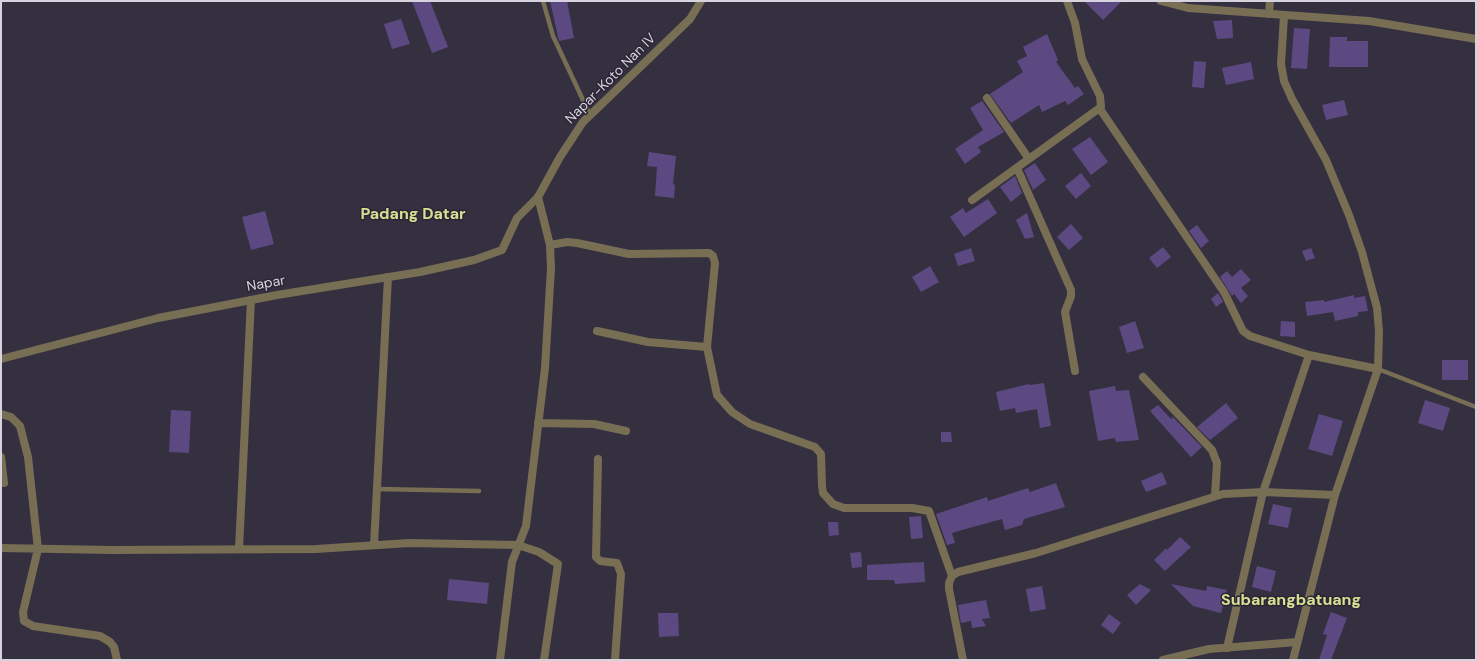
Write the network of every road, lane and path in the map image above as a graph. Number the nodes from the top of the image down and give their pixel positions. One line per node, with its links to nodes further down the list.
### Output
1 (543, 1): 11 (lane)
2 (701, 1): 11 (street, Napar-Koto Nan IV)
3 (1067, 1): 10 (street)
4 (1161, 1): 6 (street)
5 (1270, 1): 6 (street)
6 (1269, 14): 7 (street)
7 (1284, 16): 8 (street); 24 (street)
8 (1476, 39)
9 (988, 98): 12 (street)
10 (1100, 109): 12 (street); 22 (street)
11 (590, 115): 14 (street, Napar-Koto Nan IV)
12 (1029, 159): 13 (street)
13 (1017, 168): 15 (street); 25 (street)
14 (538, 197): 16 (street, Napar-Koto Nan IV); 17 (street)
15 (972, 200)
16 (517, 218): 18 (street, Napar)
17 (550, 245): 21 (street); 29 (street)
18 (388, 277): 19 (street, Napar); 34 (street)
19 (251, 300): 23 (street, Napar); 43 (street)
20 (597, 331): 21 (street)
21 (707, 347): 44 (street)
22 (1309, 355): 24 (street); 36 (street)
23 (1, 358)
24 (1378, 369): 27 (lane); 37 (street)
25 (1075, 371)
26 (1143, 377): 38 (street)
27 (1476, 407)
28 (1, 414): 42 (street)
29 (538, 423): 30 (street); 40 (street)
30 (626, 431)
31 (1, 457): 33 (street)
32 (598, 458): 50 (street)
33 (4, 482)
34 (377, 489): 35 (lane); 39 (street)
35 (479, 491)
36 (1263, 492): 37 (street); 38 (street); 46 (street)
37 (1335, 495): 45 (street)
38 (1215, 496): 44 (street)
39 (374, 545): 40 (street); 43 (street)
40 (518, 545): 48 (street); 49 (street)
41 (1, 548): 42 (street)
42 (38, 549): 43 (street); 47 (street)
43 (239, 549)
44 (952, 576): 51 (street)
45 (1296, 642): 46 (street); 53 (street)
46 (1227, 648): 52 (street)
47 (117, 660)
48 (500, 660)
49 (544, 660)
50 (615, 660)
51 (963, 660)
52 (1162, 660)
53 (1293, 660)

